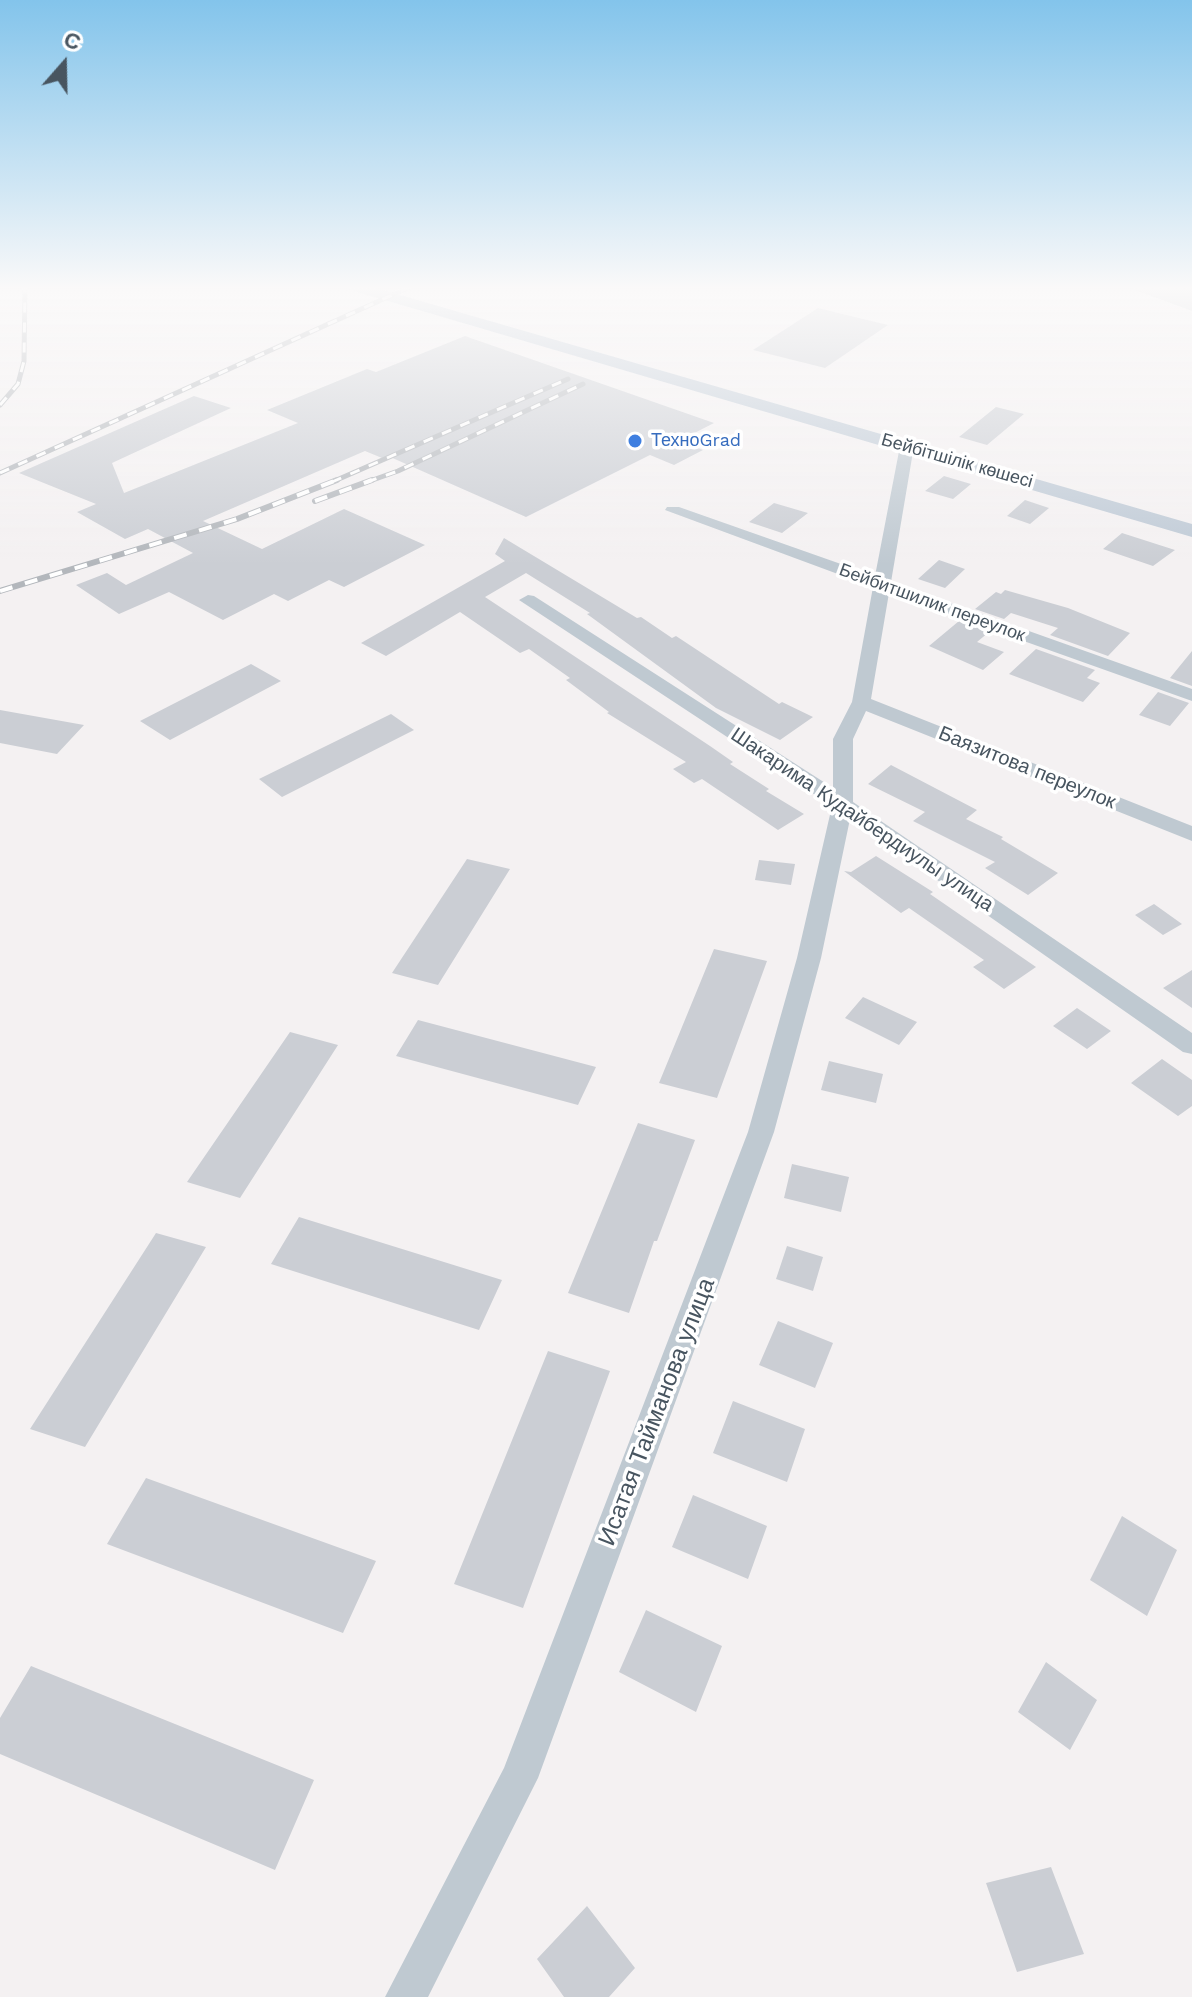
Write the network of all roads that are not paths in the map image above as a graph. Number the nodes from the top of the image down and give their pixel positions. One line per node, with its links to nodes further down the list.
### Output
1 (676, 379): 2 (street, Бейбітшілік көшесі)
2 (907, 446): 4 (street, Бейбітшілік көшесі); 5 (street, Исатая Тайманова улица)
3 (673, 510): 5 (street, Бейбитшилик переулок)
4 (1192, 531)
5 (884, 585): 7 (street, Бейбитшилик переулок); 8 (street, Исатая Тайманова улица)
6 (528, 600): 9 (street, Шакарима Кудайбердиулы улица)
7 (1192, 695)
8 (861, 702): 9 (street, Исатая Тайманова улица); 10 (street, Баязитова переулок)
9 (843, 804): 11 (street, Шакарима Кудайбердиулы улица); 12 (street, Исатая Тайманова улица)
10 (1192, 834)
11 (1192, 1045)
12 (406, 1997)

